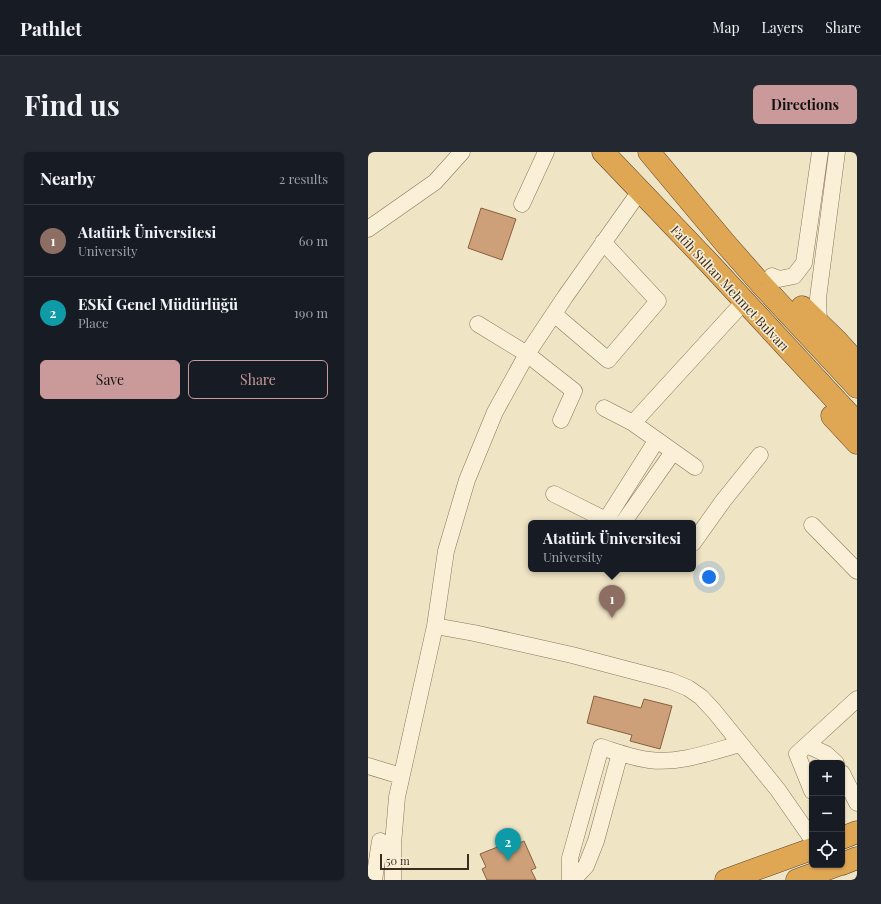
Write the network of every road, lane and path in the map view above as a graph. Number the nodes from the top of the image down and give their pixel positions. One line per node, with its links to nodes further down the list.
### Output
1 (462, 152): 9 (street)
2 (546, 152): 8 (street)
3 (603, 152): 7 (highway, Fatih Sultan Mehmet Bulvarı)
4 (649, 152): 11 (highway, Fatih Sultan Mehmet Bulvarı)
5 (820, 152): 13 (street)
6 (837, 152): 17 (street)
7 (640, 191): 10 (street); 12 (highway, Fatih Sultan Mehmet Bulvarı)
8 (522, 204)
9 (368, 229)
10 (604, 242): 15 (street); 15 (street)
11 (725, 243): 13 (highway); 20 (highway, Fatih Sultan Mehmet Bulvarı)
12 (710, 264): 14 (highway); 24 (highway, Fatih Sultan Mehmet Bulvarı)
13 (772, 276): 17 (highway)
14 (740, 306): 23 (street); 26 (highway)
15 (554, 314): 18 (street)
16 (478, 324): 18 (street)
17 (819, 324): 19 (highway)
18 (527, 354): 22 (street); 37 (street)
19 (857, 363)
20 (857, 387)
21 (604, 408): 23 (street)
22 (561, 420)
23 (633, 423): 25 (street)
24 (857, 423)
25 (656, 441): 27 (street); 32 (street)
26 (857, 442)
27 (673, 452): 29 (street); 33 (street)
28 (760, 455): 35 (street)
29 (695, 467)
30 (554, 494): 31 (street)
31 (607, 520)
32 (610, 520)
33 (626, 520)
34 (812, 525): 36 (street)
35 (696, 539)
36 (857, 571)
37 (435, 626): 39 (street); 43 (street)
38 (857, 699): 40 (street)
39 (740, 744): 48 (street); 58 (street)
40 (807, 745): 41 (street); 45 (street)
41 (833, 760)
42 (368, 766): 43 (street)
43 (402, 776): 50 (street)
44 (845, 779): 46 (street)
45 (809, 784)
46 (857, 803)
47 (857, 832): 49 (highway)
48 (809, 835)
49 (845, 837)
50 (380, 841): 56 (street); 57 (street)
51 (809, 850): 59 (highway)
52 (857, 858): 53 (highway)
53 (845, 863)
54 (830, 868): 60 (highway)
55 (368, 879): 56 (street)
56 (374, 880)
57 (392, 880)
58 (571, 880)
59 (726, 880)
60 (797, 880)

